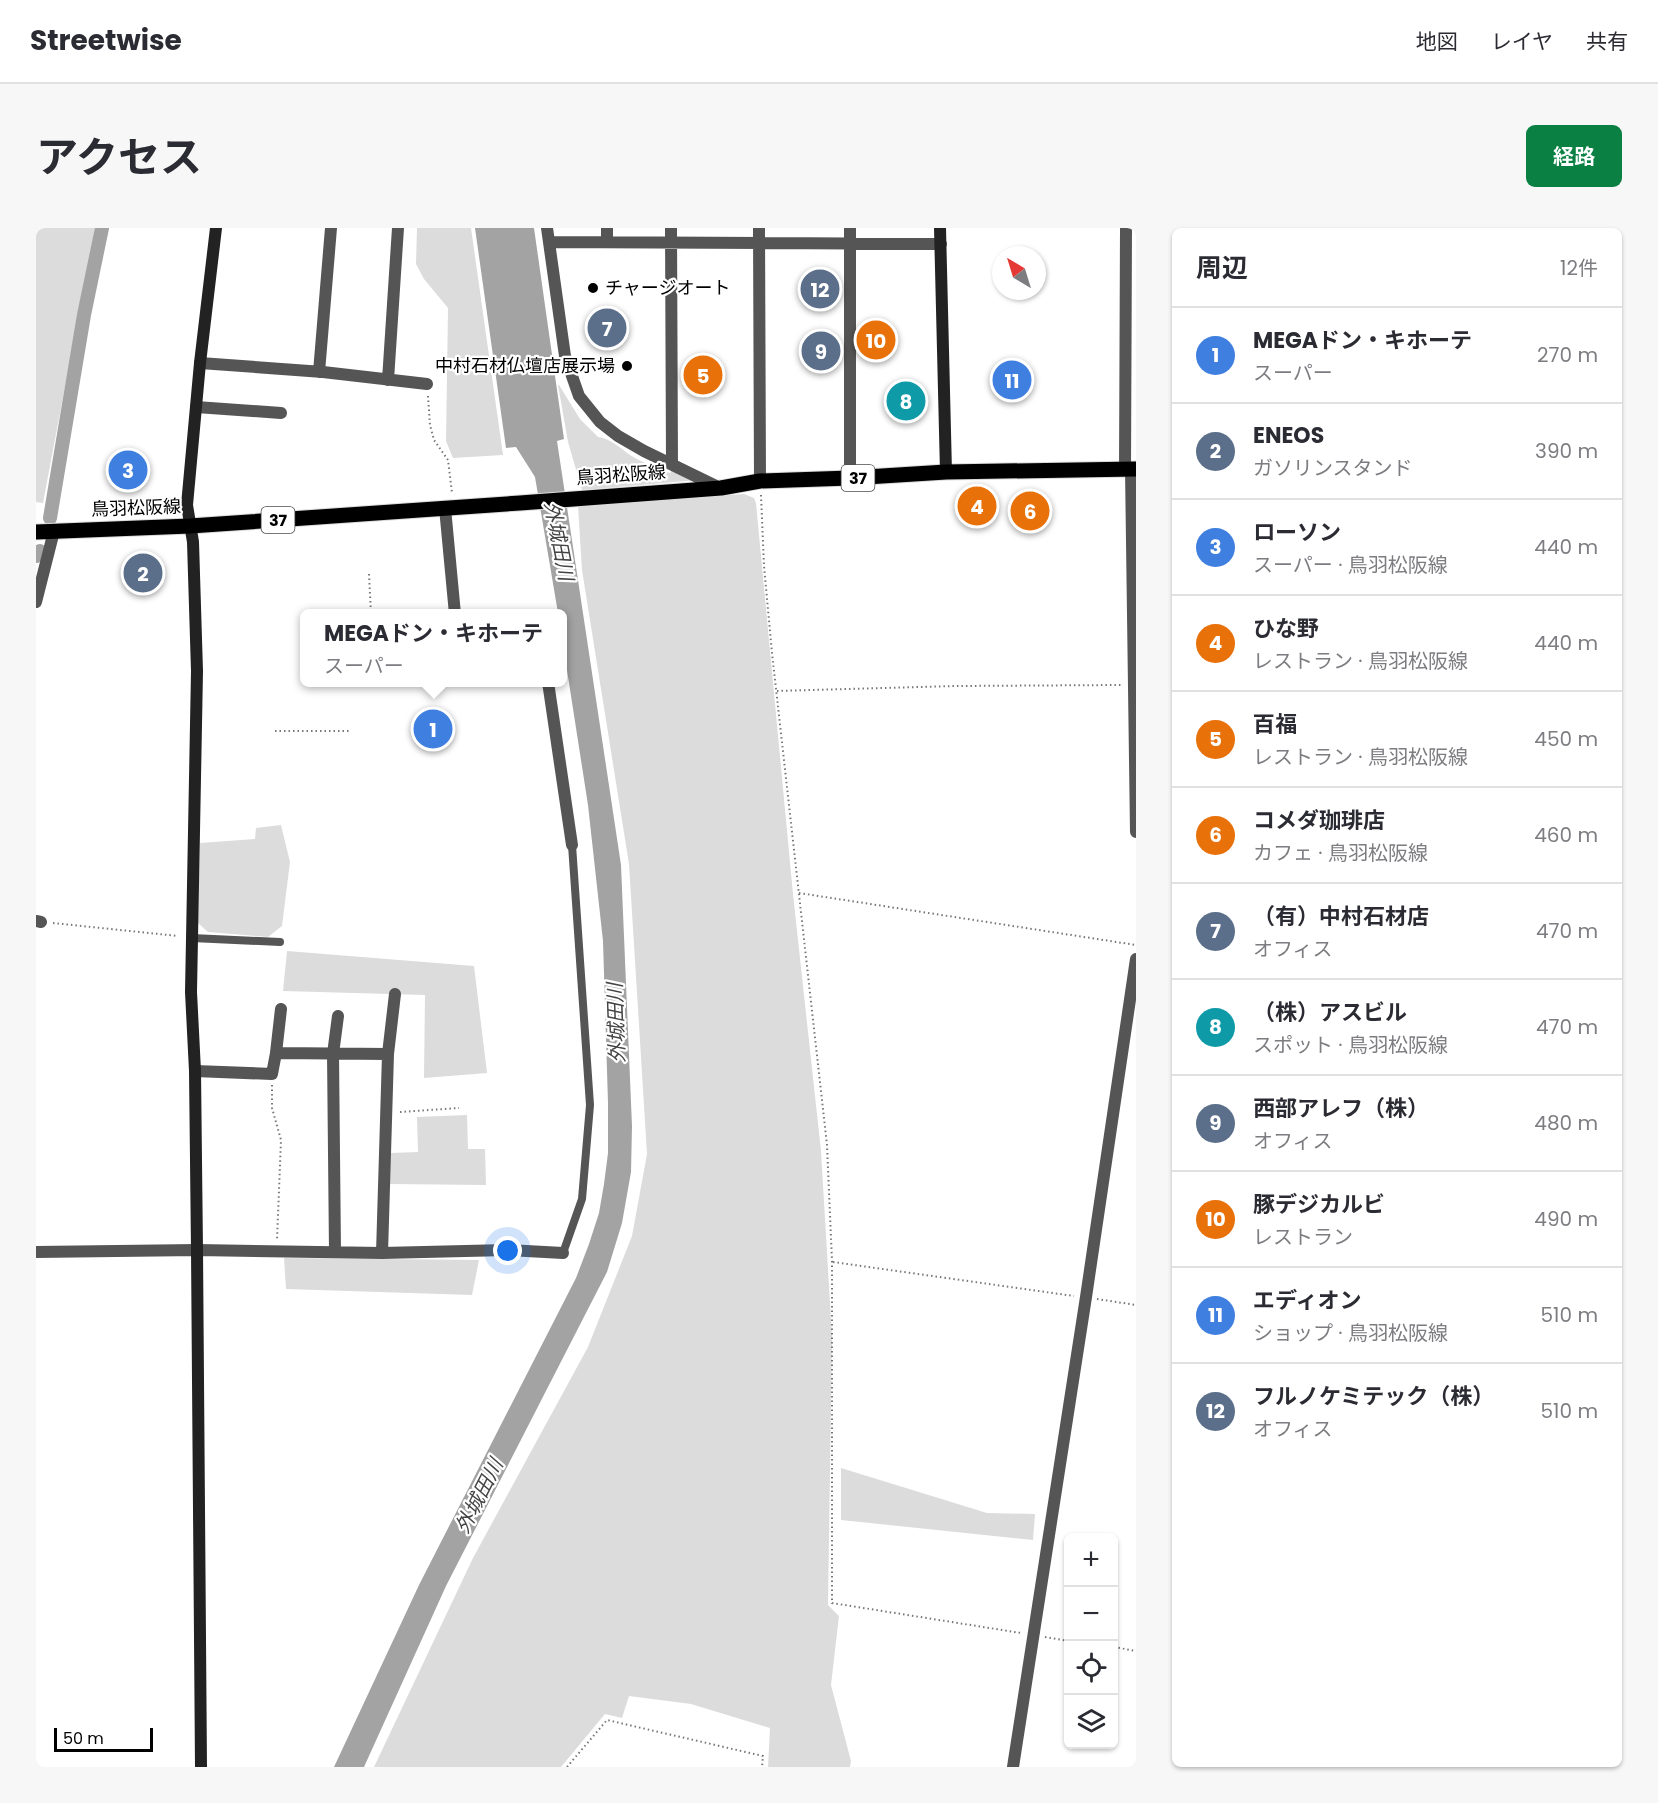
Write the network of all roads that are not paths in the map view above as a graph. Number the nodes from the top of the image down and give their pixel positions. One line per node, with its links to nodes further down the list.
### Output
1 (216, 228): 17 (street)
2 (331, 228): 18 (street)
3 (398, 228): 19 (street)
4 (547, 228): 11 (street)
5 (607, 228): 12 (street)
6 (671, 228): 13 (street)
7 (759, 228): 15 (street)
8 (850, 228): 14 (street)
9 (940, 228): 16 (street)
10 (1126, 228): 24 (street)
11 (549, 242): 12 (street); 23 (street)
12 (607, 242): 13 (street)
13 (671, 242): 15 (street); 23 (street)
14 (850, 243): 15 (street); 16 (street); 26 (street)
15 (759, 244): 27 (street)
16 (941, 244): 25 (street)
17 (200, 363): 18 (street); 21 (street)
18 (319, 372): 19 (street)
19 (388, 380): 20 (street)
20 (427, 384)
21 (196, 407): 22 (street); 30 (street)
22 (281, 413)
23 (672, 463): 28 (street)
24 (1131, 469): 25 (main road, 鳥羽松阪線 / 37); 36 (street)
25 (946, 472): 26 (main road, 鳥羽松阪線 / 37)
26 (850, 478): 27 (main road, 鳥羽松阪線 / 37)
27 (760, 481): 28 (main road, 鳥羽松阪線 / 37)
28 (721, 488): 29 (main road, 鳥羽松阪線 / 37)
29 (445, 508): 30 (main road, 鳥羽松阪線 / 37); 34 (street)
30 (190, 526): 31 (main road, 鳥羽松阪線 / 37); 38 (street)
31 (54, 531): 32 (main road, 鳥羽松阪線 / 37); 33 (street)
32 (36, 532)
33 (36, 602)
34 (455, 609)
35 (549, 687): 37 (street)
36 (1136, 832)
37 (572, 845): 52 (lane)
38 (192, 938): 39 (lane); 47 (street)
39 (280, 942)
40 (1136, 959): 54 (street)
41 (395, 994): 46 (street)
42 (281, 1009): 44 (street)
43 (338, 1016): 45 (street)
44 (276, 1053): 45 (street); 47 (street)
45 (333, 1054): 46 (street); 50 (street)
46 (388, 1054): 51 (street)
47 (195, 1071): 48 (street)
48 (198, 1250): 49 (street); 50 (street); 53 (street)
49 (36, 1252)
50 (335, 1252): 51 (street)
51 (382, 1253): 52 (street)
52 (563, 1253)
53 (201, 1767)
54 (1013, 1767)

